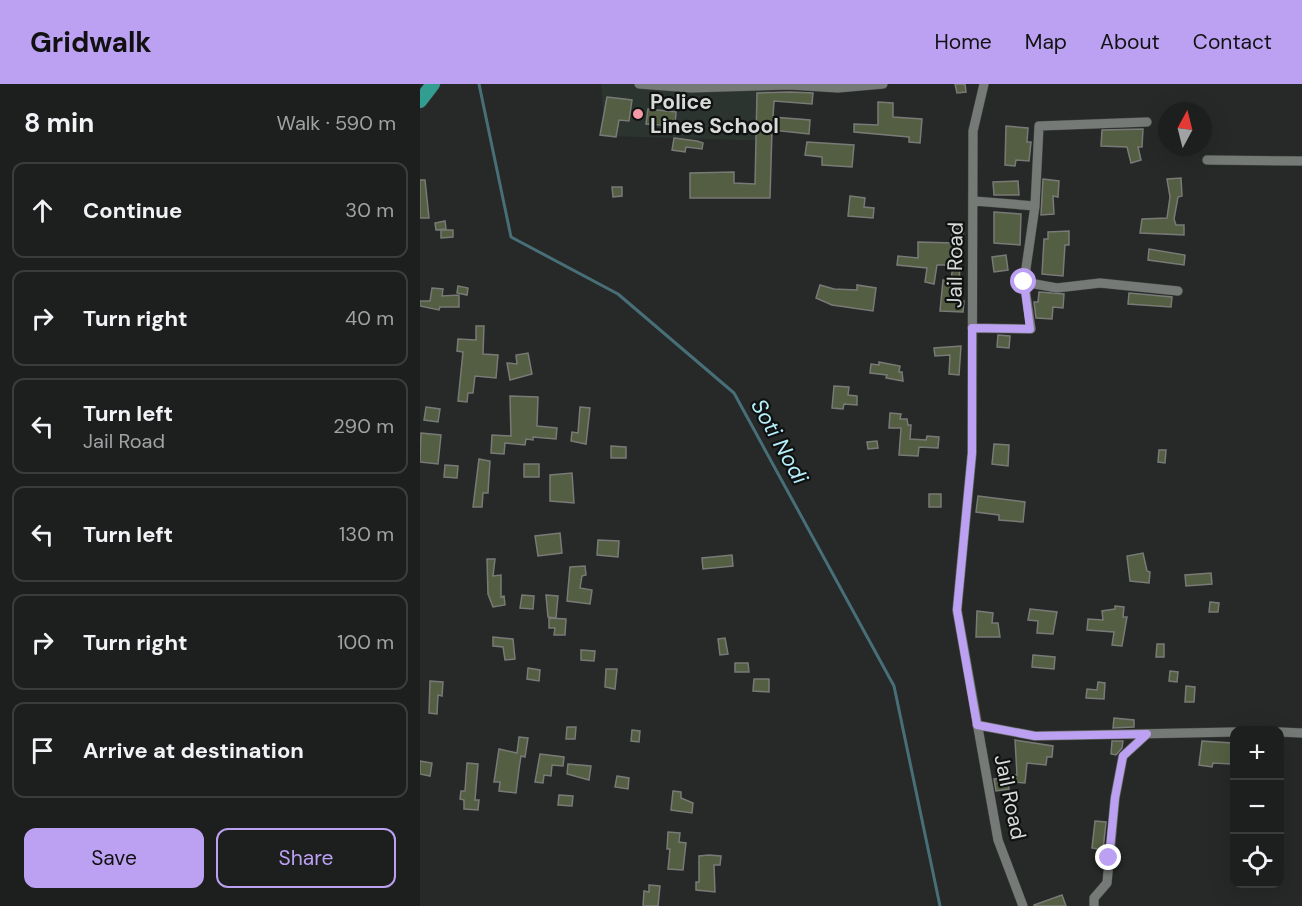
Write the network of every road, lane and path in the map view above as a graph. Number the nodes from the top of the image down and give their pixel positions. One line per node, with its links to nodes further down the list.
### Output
1 (433, 84): 5 (highway)
2 (639, 84): 3 (street)
3 (883, 84)
4 (984, 84): 9 (street, Jail Road)
5 (420, 101)
6 (1147, 122): 10 (street)
7 (1208, 160): 8 (street)
8 (1302, 161)
9 (974, 201): 10 (street); 13 (street, Jail Road)
10 (1035, 206): 11 (street)
11 (1024, 282): 12 (street); 13 (street)
12 (1178, 291)
13 (972, 328): 14 (street, Jail Road)
14 (977, 725): 18 (street); 19 (street, Jail Road)
15 (1230, 732): 18 (street)
16 (1284, 732): 17 (street)
17 (1302, 733)
18 (1147, 734): 20 (street)
19 (1023, 906)
20 (1094, 906)

